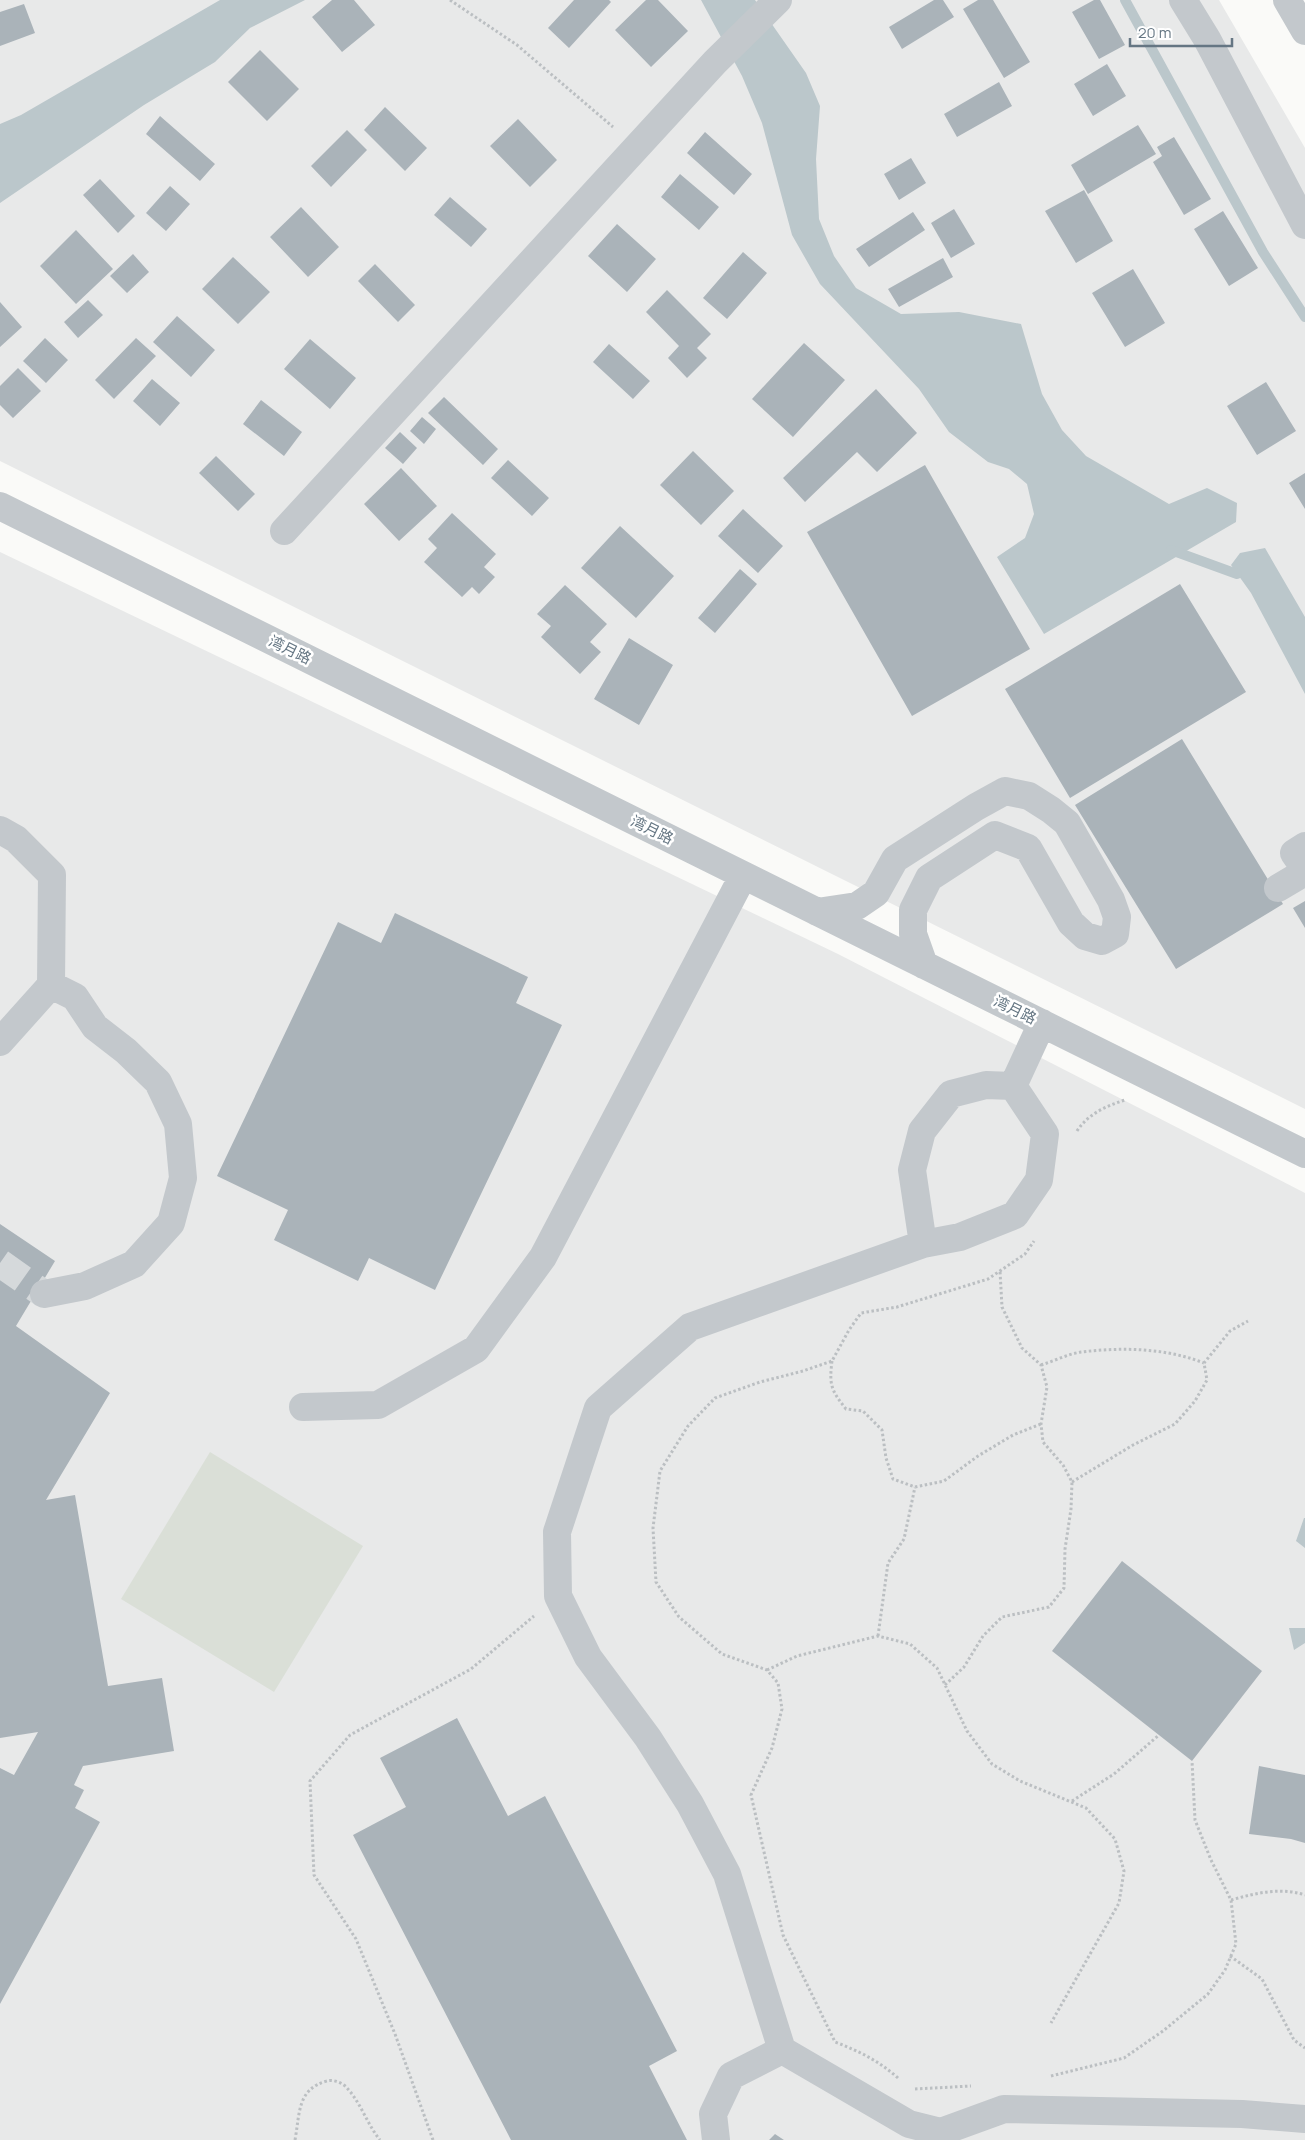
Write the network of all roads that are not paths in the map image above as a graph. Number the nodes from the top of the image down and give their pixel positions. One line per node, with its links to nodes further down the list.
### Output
1 (778, 0): 7 (street)
2 (1183, 0): 5 (street)
3 (1287, 0): 4 (street)
4 (1305, 31)
5 (1305, 226)
6 (0, 506): 11 (street, 湾月路)
7 (284, 531)
8 (0, 830): 15 (street)
9 (1305, 846): 10 (street)
10 (1305, 871): 12 (street)
11 (743, 876): 13 (street, 湾月路); 22 (street)
12 (1278, 888)
13 (817, 912): 14 (street, 湾月路); 14 (street)
14 (924, 965): 16 (street, 湾月路)
15 (51, 985): 17 (street); 21 (street)
16 (1042, 1023): 18 (street); 19 (street, 湾月路)
17 (0, 1042)
18 (1013, 1086): 20 (street); 20 (street)
19 (1305, 1154)
20 (923, 1244): 23 (street)
21 (44, 1294)
22 (303, 1407)
23 (782, 2050): 25 (street); 26 (street)
24 (1305, 2119): 25 (street)
25 (940, 2136)
26 (716, 2140)

